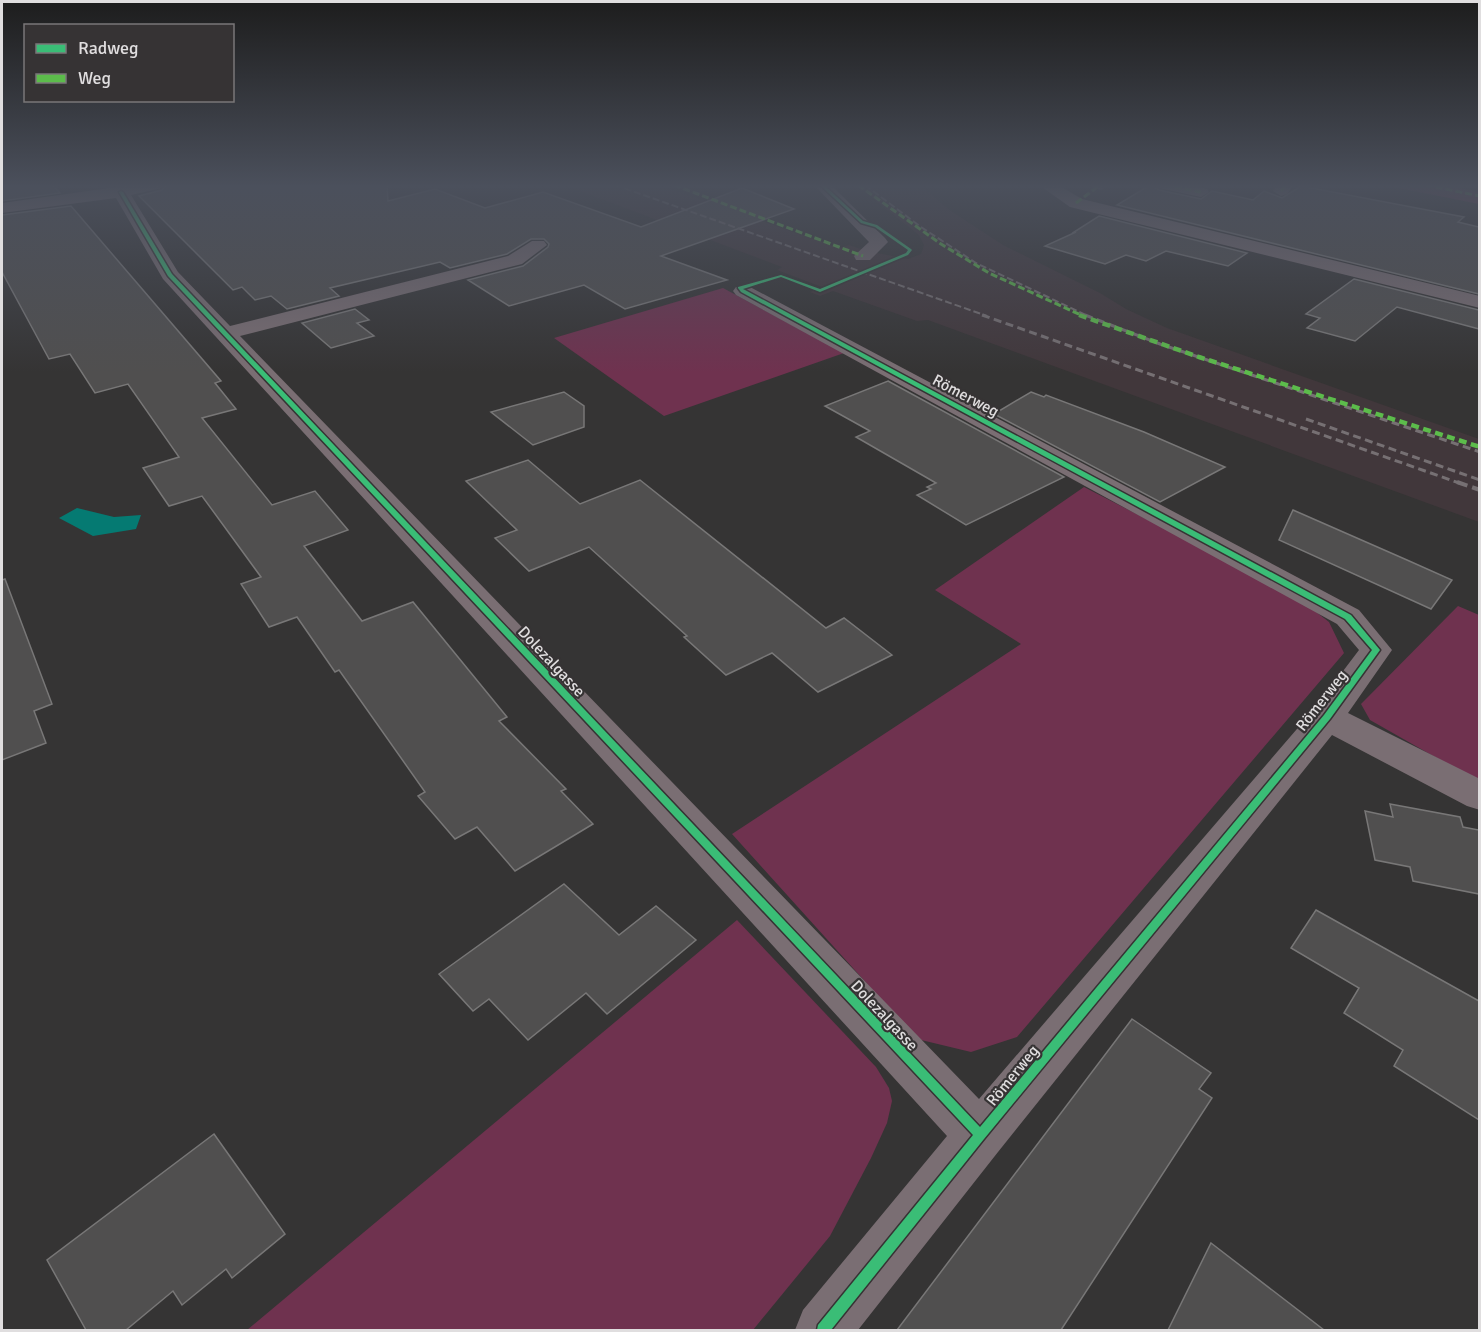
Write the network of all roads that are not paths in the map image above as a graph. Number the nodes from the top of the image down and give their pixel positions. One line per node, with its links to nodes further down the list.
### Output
1 (154, 247): 8 (street, Dolezalgasse)
2 (535, 247): 8 (street)
3 (873, 247): 5 (street)
4 (1256, 247): 7 (street)
5 (863, 256)
6 (743, 291): 9 (street, Römerweg)
7 (1479, 302)
8 (225, 334): 11 (street, Dolezalgasse)
9 (1327, 717): 10 (street, Römerweg); 11 (street, Römerweg)
10 (1479, 796)
11 (980, 1135): 12 (street, Römerweg)
12 (823, 1330)

